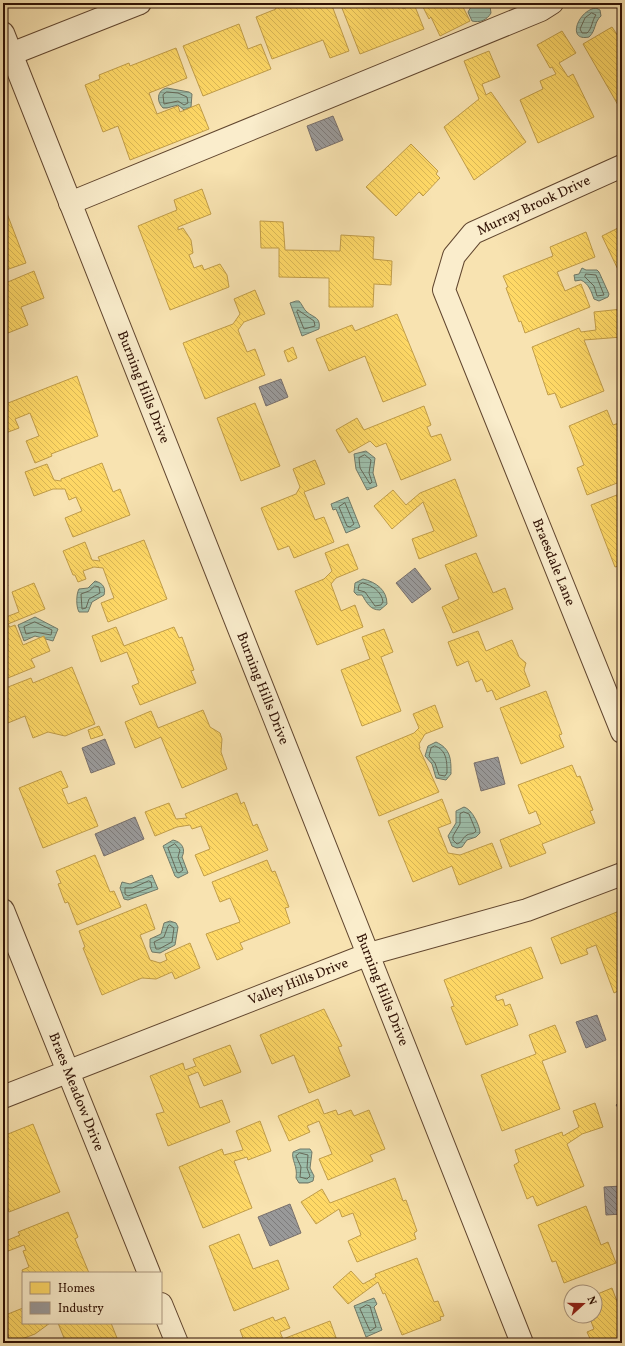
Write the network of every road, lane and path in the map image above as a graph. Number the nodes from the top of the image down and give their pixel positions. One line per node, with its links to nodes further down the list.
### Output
1 (140, 3): 4 (street)
2 (552, 3): 6 (street)
3 (3, 33): 4 (street, Burning Hills Drive)
4 (11, 54): 6 (street, Burning Hills Drive)
5 (622, 166): 7 (street, Murray Brook Drive)
6 (70, 203): 11 (street, Burning Hills Drive)
7 (485, 392): 8 (street, Braesdale Lane)
8 (622, 732)
9 (622, 874): 11 (street, Valley Hills Drive)
10 (3, 910): 12 (street, Braes Meadow Drive)
11 (369, 954): 12 (street, Valley Hills Drive); 17 (street, Burning Hills Drive)
12 (67, 1071): 13 (street, Valley Hills Drive); 14 (street, Braes Meadow Drive)
13 (3, 1097)
14 (149, 1272)
15 (162, 1306): 16 (street)
16 (177, 1343)
17 (522, 1343)

